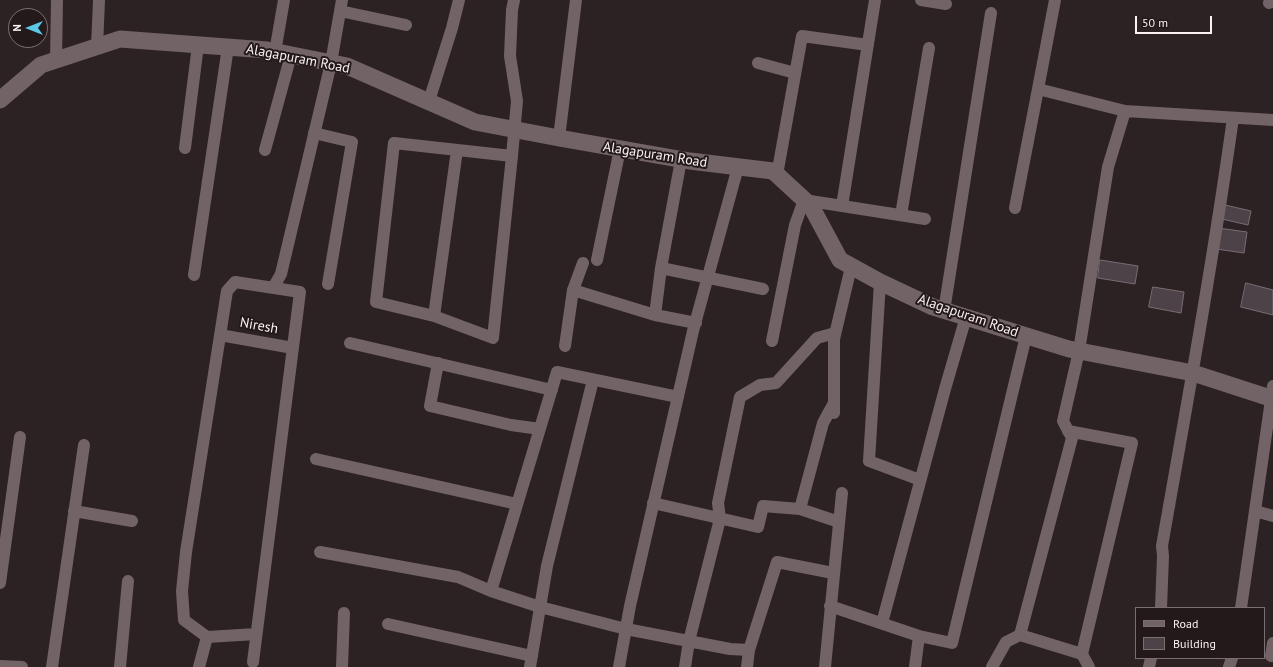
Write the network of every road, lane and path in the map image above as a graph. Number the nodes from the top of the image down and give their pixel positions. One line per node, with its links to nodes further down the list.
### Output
1 (56, 0): 21 (street)
2 (99, 0): 16 (street)
3 (284, 0): 19 (street)
4 (459, 0): 27 (street)
5 (514, 0): 31 (street)
6 (576, 0): 33 (street)
7 (875, 0): 15 (street)
8 (921, 0): 10 (street)
9 (1055, 0): 25 (street)
10 (946, 4)
11 (341, 6): 13 (street); 22 (street)
12 (991, 13): 58 (street)
13 (406, 25)
14 (198, 45): 16 (main road, Alagapuram Road); 17 (main road, Alagapuram Road); 34 (street)
15 (868, 45): 24 (street); 43 (street)
16 (96, 47): 21 (main road, Alagapuram Road)
17 (228, 47): 19 (main road, Alagapuram Road); 51 (street)
18 (929, 48): 45 (street)
19 (275, 52): 20 (main road, Alagapuram Road)
20 (292, 55): 22 (main road, Alagapuram Road); 36 (street)
21 (56, 60): 26 (main road, Alagapuram Road)
22 (331, 63): 27 (main road, Alagapuram Road); 32 (street)
23 (758, 63): 24 (street)
24 (795, 73): 41 (street)
25 (1038, 89): 28 (street); 44 (street)
26 (0, 100)
27 (429, 101): 31 (main road, Alagapuram Road)
28 (1125, 111): 29 (street); 70 (street)
29 (1232, 118): 30 (street); 72 (street)
30 (1273, 120)
31 (515, 130): 33 (main road, Alagapuram Road); 38 (street)
32 (314, 133): 54 (street); 55 (street)
33 (559, 138): 35 (main road, Alagapuram Road)
34 (185, 148)
35 (620, 149): 39 (main road, Alagapuram Road); 47 (street)
36 (265, 150)
37 (457, 150): 38 (street); 60 (street); 60 (street)
38 (512, 156): 60 (street)
39 (681, 160): 40 (main road, Alagapuram Road); 50 (street)
40 (738, 167): 41 (main road, Alagapuram Road); 52 (street)
41 (777, 175): 42 (main road, Alagapuram Road)
42 (804, 200): 43 (street); 49 (main road, Alagapuram Road); 66 (street)
43 (842, 206): 45 (street)
44 (1015, 208)
45 (901, 215): 46 (street)
46 (925, 219)
47 (598, 260)
48 (583, 264): 57 (street)
49 (851, 266): 53 (main road, Alagapuram Road); 63 (street)
50 (661, 268): 52 (street); 59 (street)
51 (194, 275)
52 (708, 278): 56 (street); 62 (street)
53 (880, 282): 58 (main road, Alagapuram Road); 82 (street)
54 (328, 284)
55 (273, 288): 64 (street); 69 (street)
56 (763, 289)
57 (573, 290): 59 (street); 68 (street)
58 (944, 311): 61 (main road, Alagapuram Road)
59 (655, 315): 62 (street)
60 (434, 316)
61 (966, 317): 65 (main road, Alagapuram Road); 82 (street)
62 (696, 323): 76 (street)
63 (835, 333): 86 (street); 90 (street)
64 (220, 335): 69 (street, Niresh); 109 (street)
65 (1026, 336): 70 (main road, Alagapuram Road); 107 (street)
66 (772, 341)
67 (350, 343): 71 (street)
68 (565, 346)
69 (293, 348): 106 (street)
70 (1079, 351): 72 (main road, Alagapuram Road); 78 (street)
71 (438, 363): 74 (street); 77 (street)
72 (1193, 373): 75 (main road, Alagapuram Road); 100 (street)
73 (593, 380): 74 (street); 76 (street); 99 (street)
74 (552, 390): 77 (street)
75 (1272, 395): 88 (street)
76 (678, 397): 84 (street)
77 (540, 429): 85 (street)
78 (1068, 431): 108 (street); 113 (street)
79 (20, 437): 96 (street)
80 (84, 445): 87 (street)
81 (316, 460): 85 (street)
82 (920, 480): 103 (street)
83 (842, 493): 92 (street)
84 (654, 503): 90 (street); 105 (street)
85 (517, 504): 97 (street)
86 (800, 509): 90 (street); 92 (street)
87 (74, 510): 91 (street); 119 (street)
88 (1255, 511): 89 (street); 101 (street)
89 (1273, 516)
90 (720, 519): 110 (street)
91 (132, 521)
92 (839, 522): 94 (street)
93 (320, 552): 97 (street)
94 (833, 573): 98 (street); 112 (street)
95 (128, 581): 120 (street)
96 (0, 583)
97 (491, 590): 99 (street)
98 (830, 606): 103 (street); 126 (street)
99 (540, 607): 105 (street); 116 (street)
100 (1162, 607)
101 (1241, 607)
102 (344, 613): 122 (street)
103 (882, 623): 107 (street)
104 (388, 624): 116 (street)
105 (626, 629): 110 (street); 123 (street)
106 (256, 634): 109 (street); 115 (street)
107 (919, 636): 127 (street)
108 (1020, 636): 113 (street); 128 (street)
109 (207, 637): 121 (street)
110 (689, 641): 112 (street); 124 (street)
111 (1273, 643): 114 (street)
112 (749, 650): 125 (street)
113 (1082, 654): 129 (street)
114 (1271, 656)
115 (253, 662)
116 (531, 662)
117 (0, 666): 118 (street)
118 (22, 667)
119 (52, 667)
120 (120, 667)
121 (200, 667)
122 (342, 667)
123 (620, 667)
124 (685, 667)
125 (747, 667)
126 (825, 667)
127 (915, 667)
128 (992, 667)
129 (1089, 667)

